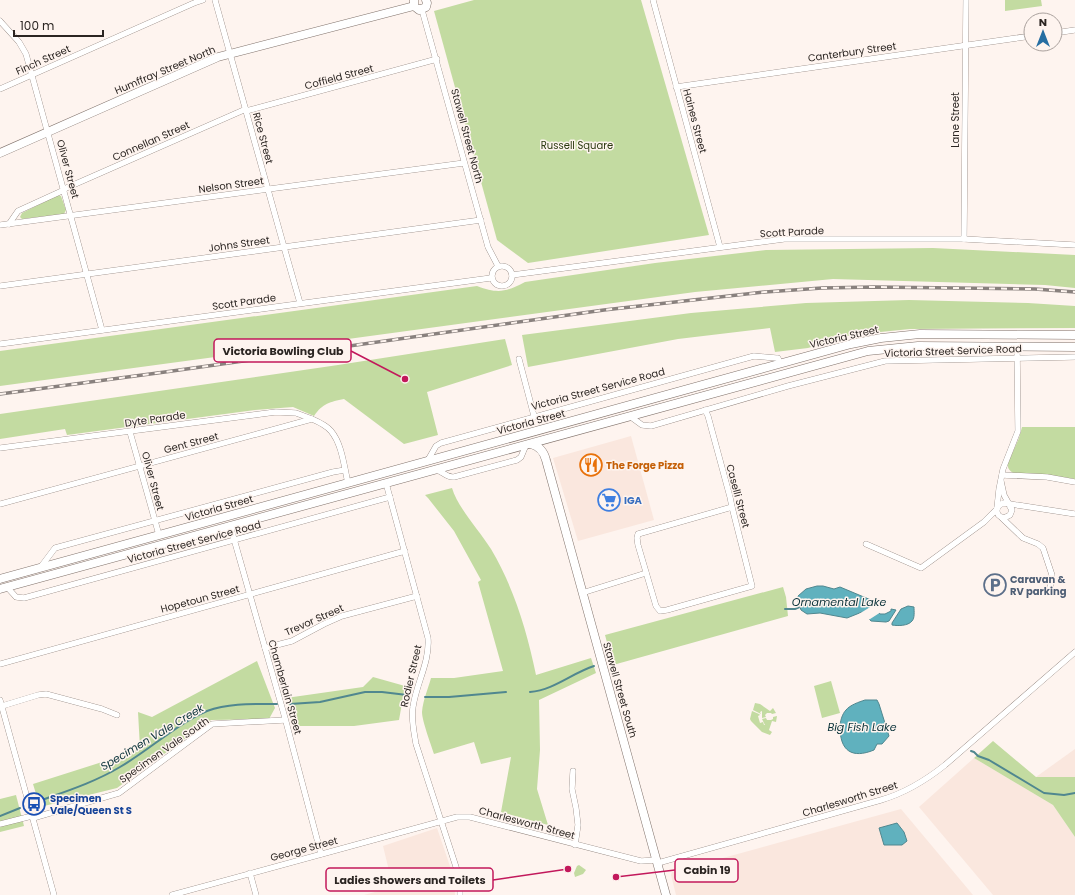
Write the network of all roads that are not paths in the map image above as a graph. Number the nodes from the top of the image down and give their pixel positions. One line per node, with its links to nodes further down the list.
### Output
1 (203, 0): 15 (street, Finch Street)
2 (215, 0): 13 (street, Rice Street)
3 (427, 0): 7 (main road)
4 (653, 0): 16 (street, Haines Street)
5 (966, 0): 12 (street, Lane Street)
6 (414, 3): 7 (main road); 13 (main road, Humffray Street North)
7 (422, 10): 14 (street, Stawell Street North)
8 (1, 24): 15 (street, Oliver Street)
9 (1075, 30): 10 (street)
10 (1063, 32)
11 (1023, 37): 12 (street, Canterbury Street)
12 (965, 45): 16 (street, Canterbury Street); 28 (street, Lane Street)
13 (230, 54): 18 (street, Rice Street); 19 (main road, Humffray Street North)
14 (437, 60): 18 (street, Coffield Street); 21 (street, Stawell Street North)
15 (32, 75): 17 (street, Finch Street); 19 (street, Oliver Street)
16 (676, 87): 31 (street, Haines Street)
17 (0, 89)
18 (246, 110): 22 (street, Connellan Street); 23 (street, Rice Street)
19 (48, 132): 20 (main road, Humffray Street North); 22 (street, Oliver Street)
20 (0, 153)
21 (464, 163): 23 (street, Nelson Street); 25 (street, Stawell Street North)
22 (64, 189): 24 (street, Oliver Street); 26 (street, Connellan Street)
23 (268, 190): 24 (street, Nelson Street); 30 (street, Rice Street)
24 (71, 216): 26 (street, Nelson Street); 33 (street, Oliver Street)
25 (481, 220): 30 (street, Johns Street); 32 (street, Stawell Street North)
26 (9, 224): 27 (street, Nelson Street)
27 (0, 225)
28 (964, 239): 29 (street, Scott Parade); 31 (street, Scott Parade)
29 (1075, 245)
30 (284, 247): 33 (street, Johns Street); 37 (street, Rice Street)
31 (720, 247): 34 (street, Scott Parade)
32 (498, 266): 34 (street); 35 (street)
33 (86, 273): 36 (street, Johns Street); 38 (street, Oliver Street)
34 (512, 275): 35 (street)
35 (491, 278): 37 (street, Scott Parade)
36 (0, 286)
37 (300, 304): 38 (street, Scott Parade)
38 (102, 330): 42 (street, Scott Parade)
39 (1075, 332): 40 (main road)
40 (1044, 334): 41 (main road, Victoria Street); 48 (main road, Victoria Street)
41 (1075, 335)
42 (0, 344)
43 (1017, 346): 44 (main road, Victoria Street); 45 (street); 49 (main road, Victoria Street)
44 (1075, 347)
45 (1018, 357): 46 (street, Victoria Street Service Road); 50 (street, Victoria Street Service Road); 65 (street)
46 (1075, 357)
47 (519, 359): 52 (street)
48 (780, 363): 49 (main road); 52 (street, Victoria Street Service Road); 56 (main road, Victoria Street)
49 (783, 374): 50 (street); 53 (main road, Victoria Street)
50 (788, 386): 51 (street, Victoria Street Service Road)
51 (705, 410): 53 (street, Victoria Street Service Road); 73 (street, Caselli Street)
52 (534, 416): 60 (street, Victoria Street Service Road)
53 (631, 417): 57 (main road, Victoria Street)
54 (312, 419): 55 (street, Dyte Parade); 61 (street, Gent Street); 62 (street)
55 (130, 432): 59 (street, Dyte Parade); 61 (street, Oliver Street)
56 (531, 432): 57 (main road); 60 (main road, Victoria Street)
57 (544, 440): 58 (main road, Victoria Street); 69 (main road, Stawell Street South)
58 (529, 445): 63 (main road, Victoria Street); 63 (street); 69 (main road, Stawell Street South)
59 (0, 448)
60 (428, 460): 64 (main road, Victoria Street)
61 (140, 466): 71 (street, Gent Street); 79 (street, Oliver Street)
62 (345, 470): 67 (street); 79 (street)
63 (435, 470): 68 (main road, Victoria Street)
64 (384, 473): 67 (main road, Victoria Street); 68 (main road)
65 (1001, 477): 66 (street); 72 (street); 75 (street)
66 (1075, 482)
67 (348, 483): 83 (main road, Victoria Street)
68 (386, 483): 70 (street, Rodier Street); 81 (main road, Victoria Street)
69 (554, 490): 92 (main road, Stawell Street South)
70 (390, 497): 84 (street, Victoria Street Service Road); 86 (street, Rodier Street)
71 (0, 504)
72 (1009, 505): 74 (street); 75 (street); 76 (street)
73 (732, 507): 88 (street); 88 (street, Caselli Street)
74 (1028, 507): 76 (street); 77 (street)
75 (997, 508): 78 (street); 80 (street)
76 (1011, 514): 78 (street); 82 (street)
77 (1075, 514)
78 (1002, 518): 80 (street); 82 (street)
79 (155, 521): 83 (street, Oliver Street); 87 (street)
80 (984, 522): 85 (street)
81 (230, 525): 84 (street, Chamberlain Street); 90 (main road, Victoria Street)
82 (1015, 529): 91 (street)
83 (159, 535): 87 (main road, Victoria Street)
84 (234, 540): 90 (street, Victoria Street Service Road); 93 (street, Chamberlain Street)
85 (866, 544)
86 (405, 551): 93 (street, Hopetoun Street); 94 (street, Rodier Street)
87 (40, 568): 89 (main road, Victoria Street)
88 (646, 573): 92 (street)
89 (0, 579)
90 (3, 588)
91 (1050, 589)
92 (582, 593): 108 (main road, Stawell Street South)
93 (250, 595): 95 (street, Chamberlain Street); 97 (street, Hopetoun Street)
94 (417, 596): 95 (street, Trevor Street); 104 (street, Rodier Street)
95 (264, 648): 101 (street, Chamberlain Street)
96 (1075, 652): 108 (street, Charlesworth Street)
97 (0, 664)
98 (1, 703): 99 (street); 100 (street)
99 (117, 716)
100 (2, 718): 103 (street)
101 (286, 720): 103 (street, Specimen Vale South); 107 (street, Chamberlain Street)
102 (573, 770): 106 (street)
103 (32, 817): 105 (street, Specimen Vale South); 110 (street)
104 (440, 821): 106 (street, Charlesworth Street); 107 (street, George Street); 113 (street, Rodier Street)
105 (0, 824)
106 (575, 845): 108 (street, Charlesworth Street)
107 (321, 854): 109 (street, George Street)
108 (657, 862): 114 (main road, Stawell Street South)
109 (250, 873): 111 (street, George Street); 112 (street)
110 (54, 895)
111 (172, 895)
112 (256, 895)
113 (460, 895)
114 (666, 895)

